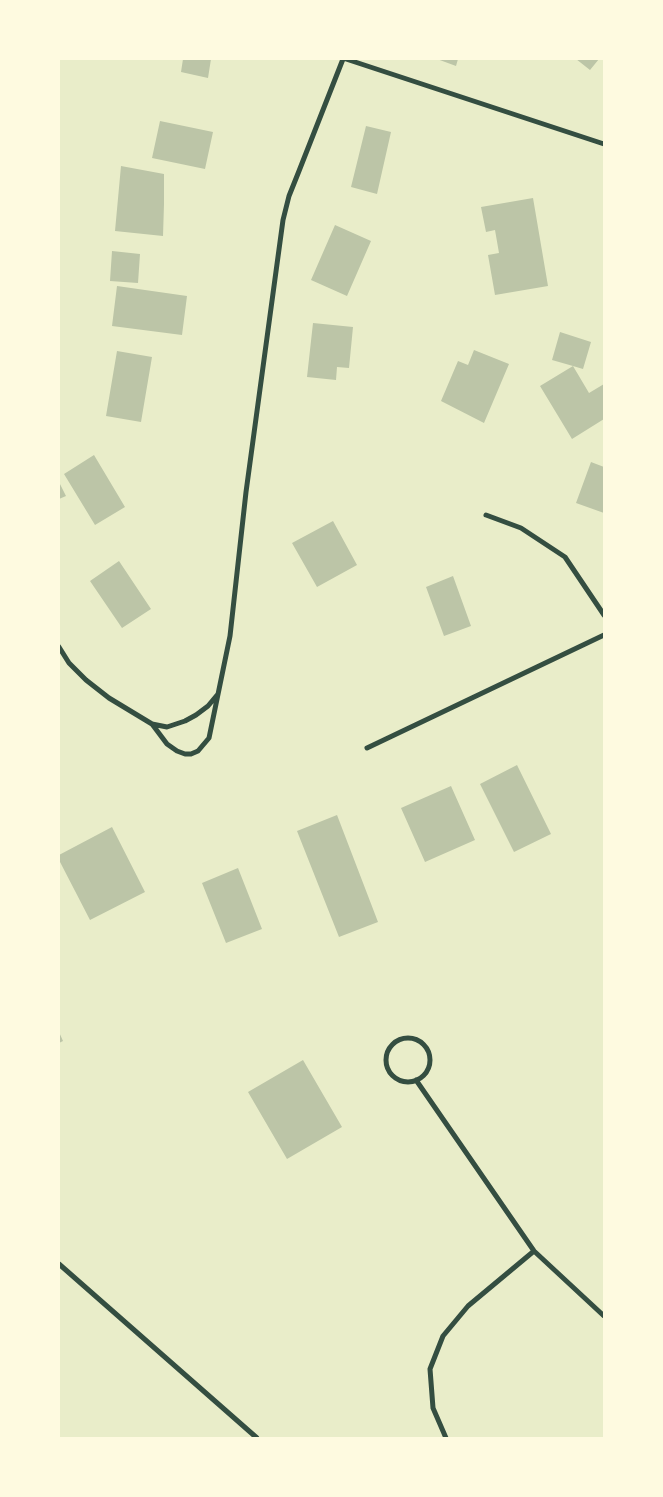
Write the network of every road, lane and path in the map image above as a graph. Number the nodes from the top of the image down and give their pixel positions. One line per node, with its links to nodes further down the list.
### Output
1 (344, 59): 2 (street); 7 (street)
2 (604, 144)
3 (486, 515): 4 (street)
4 (604, 615)
5 (604, 635): 9 (street)
6 (59, 647): 8 (street)
7 (218, 694): 8 (street); 8 (street)
8 (152, 724)
9 (367, 748)
10 (416, 1080): 10 (street); 11 (street)
11 (534, 1250): 13 (street); 15 (street)
12 (59, 1264): 14 (street)
13 (604, 1316)
14 (257, 1438)
15 (446, 1438)

